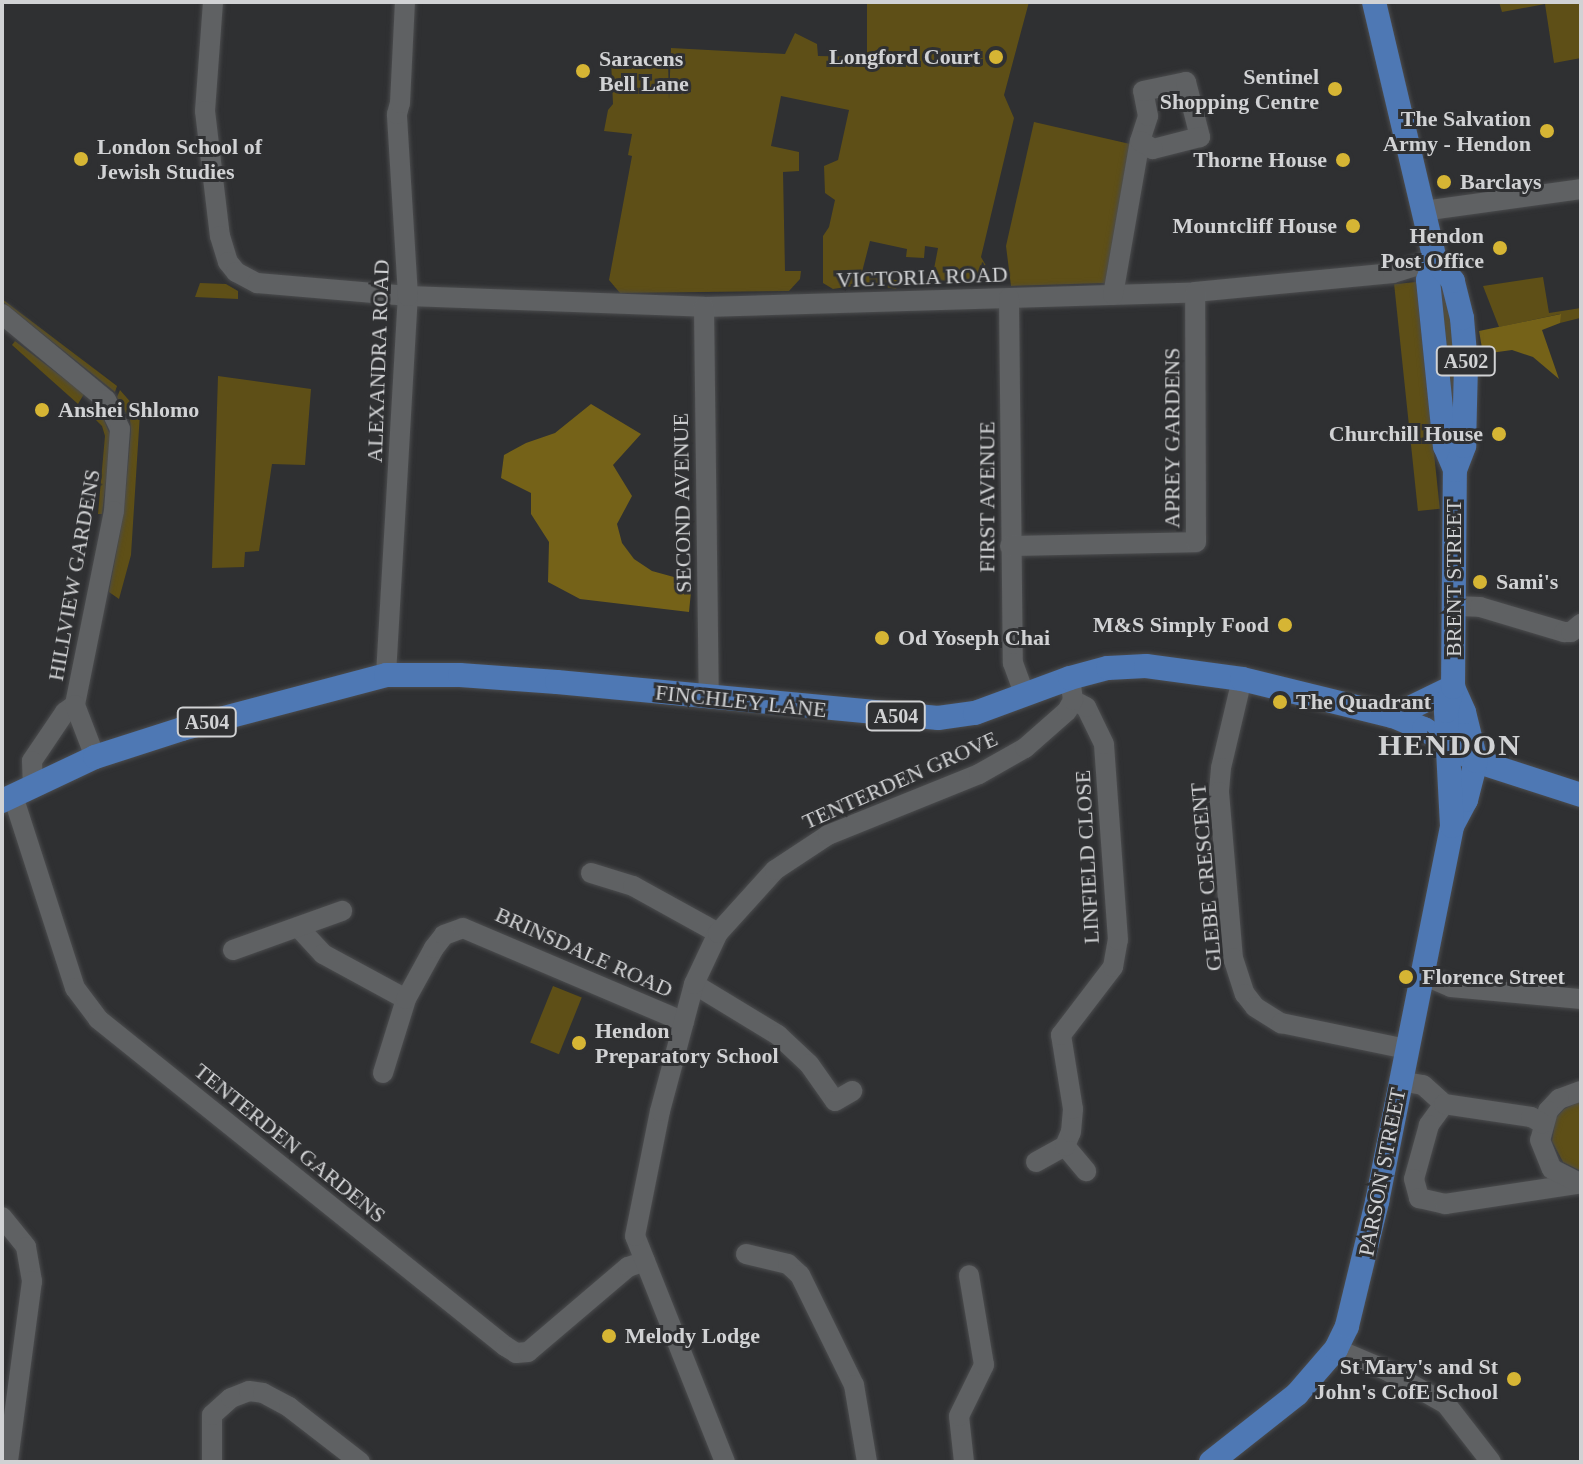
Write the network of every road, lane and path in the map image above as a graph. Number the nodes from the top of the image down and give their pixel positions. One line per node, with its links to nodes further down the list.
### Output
1 (213, 2): 10 (street, VICTORIA ROAD)
2 (405, 2): 10 (street, ALEXANDRA ROAD)
3 (1374, 2): 6 (main road, BRENT STREET / A502)
4 (1140, 141): 9 (street)
5 (1581, 189): 6 (street)
6 (1423, 211): 7 (main road, BRENT STREET / A502)
7 (1435, 260): 8 (street, VICTORIA ROAD); 15 (main road, BRENT STREET / A502)
8 (1195, 292): 9 (street, VICTORIA ROAD); 14 (street, APREY GARDENS)
9 (1113, 295): 11 (street, VICTORIA ROAD)
10 (408, 296): 12 (street, VICTORIA ROAD); 17 (street, ALEXANDRA ROAD)
11 (1009, 298): 12 (street, VICTORIA ROAD); 14 (street, FIRST AVENUE)
12 (704, 307): 22 (street, SECOND AVENUE)
13 (2, 314): 23 (street, HILLVIEW GARDENS)
14 (1010, 546): 21 (street, FIRST AVENUE)
15 (1455, 606): 16 (street); 19 (main road, BRENT STREET / A502)
16 (1581, 624)
17 (386, 675): 22 (main road, FINCHLEY LANE / A504); 26 (main road, FINCHLEY LANE / A504)
18 (1242, 679): 20 (main road, FINCHLEY LANE / A504); 24 (main road, FINCHLEY LANE / A504); 41 (street, GLEBE CRESCENT)
19 (1453, 687): 24 (main road); 25 (main road, BRENT STREET / A502); 27 (main road, BRENT STREET / A502)
20 (1072, 689): 21 (main road, FINCHLEY LANE / A504); 34 (street, TENTERDEN GROVE); 48 (street, LINFIELD CLOSE)
21 (1024, 694): 22 (main road, FINCHLEY LANE / A504)
22 (709, 698)
23 (75, 705): 26 (street, HILLVIEW GARDENS); 28 (street, HILLVIEW GARDENS)
24 (1393, 716): 25 (main road, FINCHLEY LANE / A504)
25 (1450, 745): 27 (main road, FINCHLEY LANE / A504); 30 (main road, PARSON STREET)
26 (95, 757): 28 (main road, FINCHLEY LANE / A504)
27 (1476, 761): 29 (main road, A504); 30 (main road, PARSON STREET)
28 (16, 794): 54 (street, TENTERDEN GARDENS)
29 (1581, 795)
30 (1452, 826): 36 (main road, PARSON STREET)
31 (591, 873): 34 (street)
32 (342, 911): 33 (street)
33 (298, 927): 35 (street); 38 (street)
34 (718, 933): 37 (street, TENTERDEN GROVE)
35 (233, 950)
36 (1423, 975): 39 (street); 41 (main road, PARSON STREET)
37 (694, 984): 40 (street, TENTERDEN GROVE); 45 (street)
38 (406, 999): 40 (street, BRINSDALE ROAD); 42 (street, BRINSDALE ROAD)
39 (1581, 999)
40 (684, 1022): 54 (street, TENTERDEN GROVE)
41 (1406, 1049): 43 (main road, PARSON STREET)
42 (383, 1073)
43 (1400, 1081): 46 (street); 56 (main road, PARSON STREET)
44 (1581, 1091): 47 (street)
45 (837, 1103)
46 (1444, 1104): 47 (street); 51 (street)
47 (1542, 1123): 51 (street)
48 (1065, 1146): 49 (street); 50 (street)
49 (1036, 1162)
50 (1086, 1171)
51 (1580, 1184)
52 (2, 1217): 57 (street)
53 (746, 1254): 61 (street)
54 (645, 1261): 60 (street, TENTERDEN GROVE)
55 (969, 1275): 62 (street)
56 (1336, 1349): 63 (main road, PARSON STREET); 64 (street)
57 (8, 1462)
58 (212, 1462): 59 (street)
59 (360, 1462)
60 (725, 1462)
61 (867, 1462)
62 (964, 1462)
63 (1211, 1462)
64 (1491, 1462)

